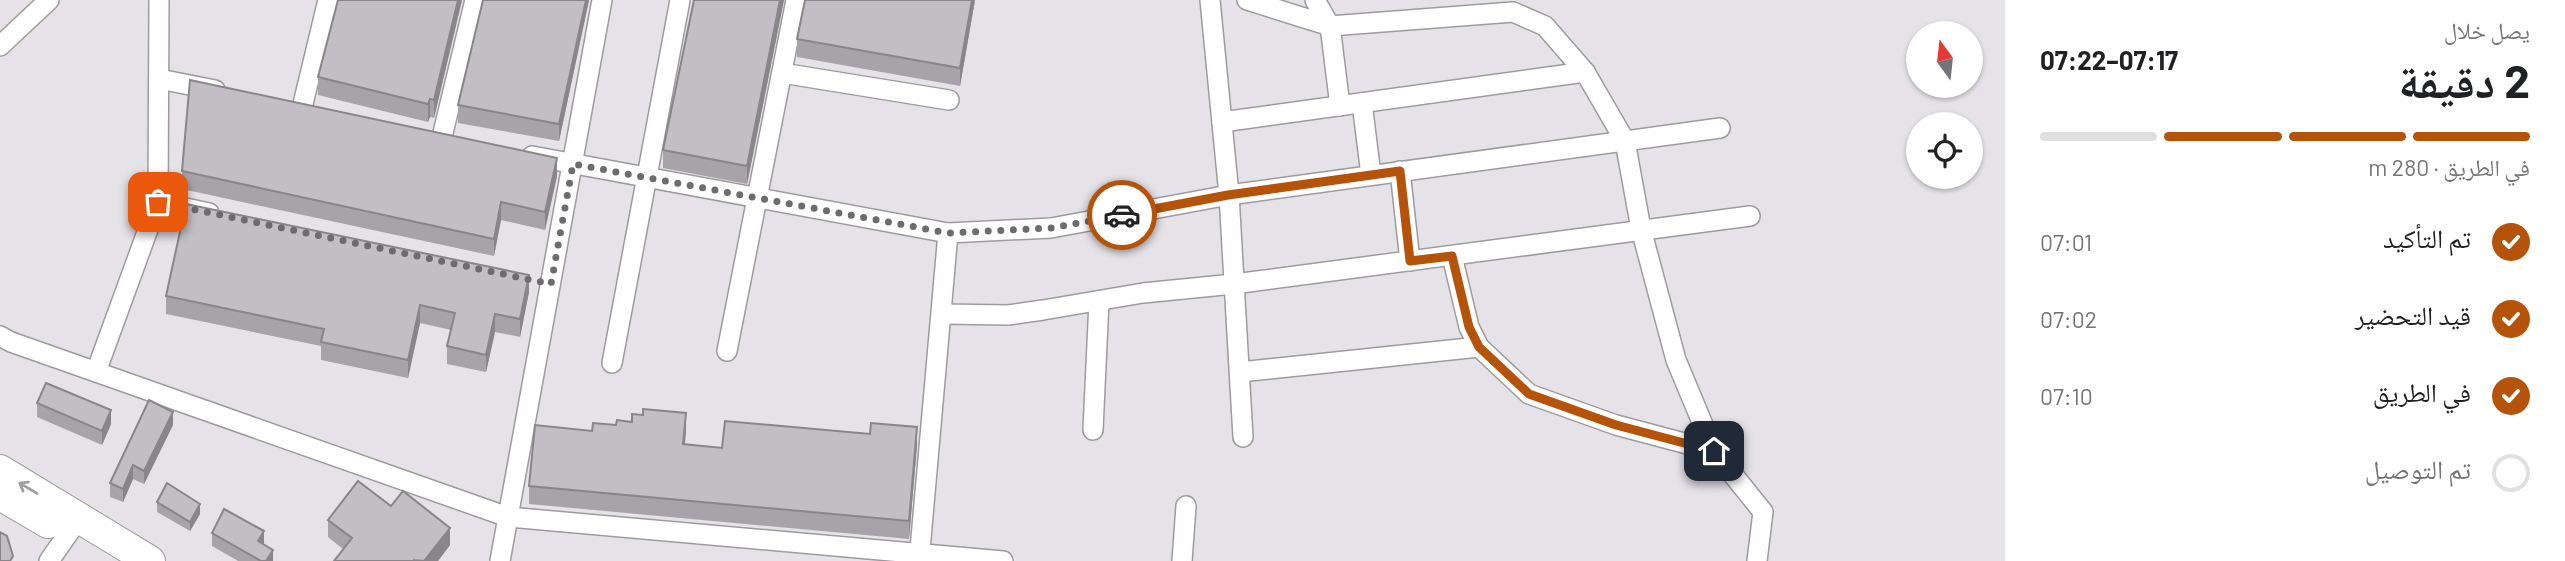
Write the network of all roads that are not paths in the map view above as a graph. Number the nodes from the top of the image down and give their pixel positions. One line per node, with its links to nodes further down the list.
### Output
1 (159, 0): 15 (street)
2 (328, 0): 20 (street)
3 (475, 0): 23 (street)
4 (602, 0): 26 (street)
5 (680, 0): 29 (street)
6 (796, 0): 14 (street)
7 (1210, 0): 21 (street)
8 (1247, 0): 11 (street)
9 (1315, 0): 11 (street)
10 (40, 2): 12 (street)
11 (1330, 26): 13 (street); 19 (street)
12 (0, 46)
13 (1585, 72): 18 (street); 24 (street)
14 (782, 73): 17 (street); 31 (street)
15 (159, 79): 16 (street); 32 (street)
16 (237, 95)
17 (949, 100)
18 (1362, 103): 19 (street); 28 (street)
19 (1340, 106): 21 (street)
20 (302, 108)
21 (1222, 122): 30 (street)
22 (1720, 128): 24 (street)
23 (442, 137)
24 (1625, 141): 27 (street); 35 (street)
25 (507, 150): 26 (street)
26 (573, 164): 29 (street); 54 (street)
27 (1400, 171): 28 (street); 38 (street)
28 (1371, 175): 30 (street)
29 (646, 178): 31 (street); 45 (street)
30 (1228, 195): 36 (street); 39 (street)
31 (757, 198): 36 (street); 44 (street)
32 (158, 202): 33 (street); 46 (street)
33 (226, 216)
34 (1750, 216): 35 (street)
35 (1640, 229): 37 (street); 50 (street)
36 (948, 233): 41 (street)
37 (1452, 256): 38 (street); 43 (street)
38 (1410, 261): 39 (street)
39 (1234, 284): 40 (street); 47 (street)
40 (1099, 301): 41 (street); 48 (street)
41 (942, 314): 56 (street)
42 (0, 336): 46 (street)
43 (1479, 347): 47 (street); 50 (street)
44 (727, 351)
45 (612, 363)
46 (96, 372): 54 (street)
47 (1240, 372): 49 (street)
48 (1093, 430)
49 (1243, 438)
50 (1714, 451): 62 (street)
51 (0, 470): 55 (main road, one-way to 51)
52 (0, 495): 55 (main road)
53 (1186, 506): 61 (street)
54 (508, 517): 56 (street); 59 (street)
55 (73, 526): 57 (main road); 58 (street)
56 (919, 558): 60 (street)
57 (133, 559)
58 (49, 561)
59 (500, 561)
60 (1003, 561)
61 (1181, 561)
62 (1757, 561)

